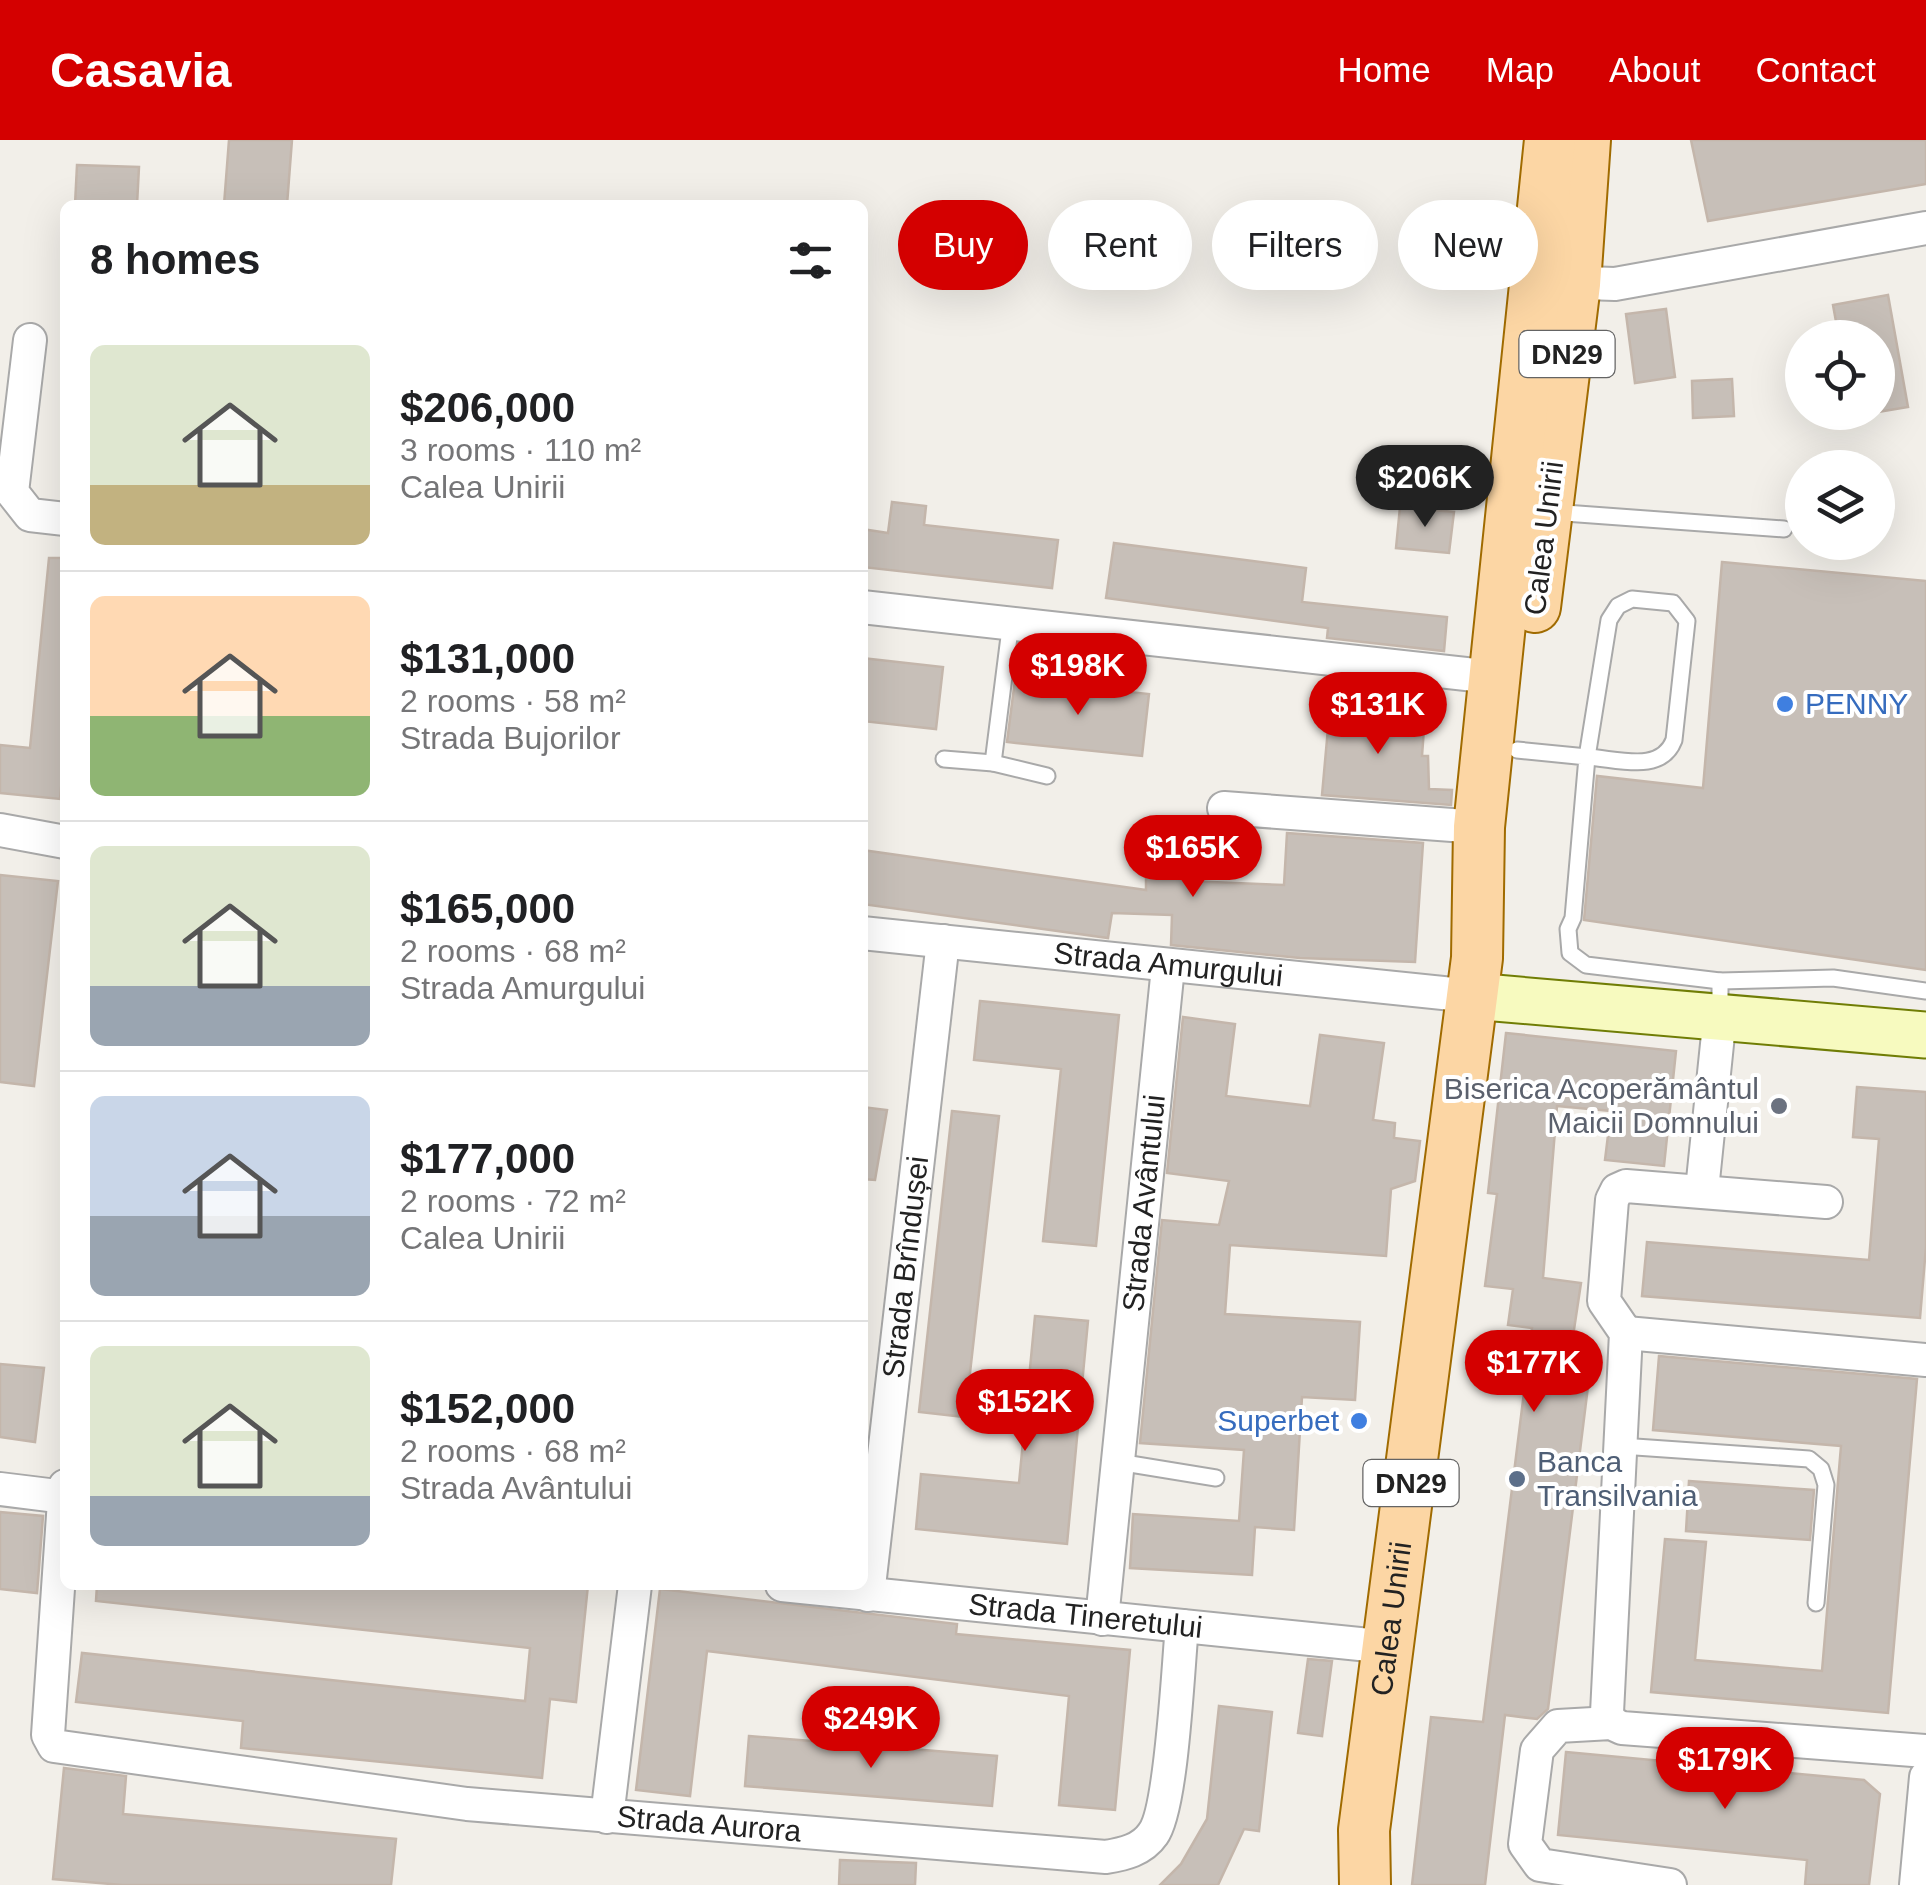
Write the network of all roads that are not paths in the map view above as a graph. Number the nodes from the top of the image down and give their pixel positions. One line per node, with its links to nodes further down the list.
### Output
1 (1550, 140): 4 (main road, Calea Unirii / DN29)
2 (1585, 140): 4 (main road, Calea Unirii / DN29)
3 (1926, 228): 4 (street)
4 (1556, 282): 6 (main road, Calea Unirii / DN29); 11 (main road, Calea Unirii / DN29)
5 (30, 340): 7 (street)
6 (1548, 512): 8 (lane); 12 (main road, Calea Unirii / DN29)
7 (60, 519)
8 (1784, 529)
9 (868, 607): 10 (street)
10 (1011, 621): 11 (street); 15 (lane)
11 (1493, 677): 18 (main road, Calea Unirii / DN29)
12 (1517, 750): 13 (lane); 21 (main road, Calea Unirii / DN29)
13 (1587, 757): 13 (lane); 27 (lane)
14 (944, 759): 15 (lane)
15 (993, 763): 16 (lane)
16 (1048, 776)
17 (1224, 808): 18 (street)
18 (1479, 827): 21 (main road, Calea Unirii / DN29)
19 (0, 830): 20 (street)
20 (60, 841)
21 (1479, 933): 26 (main road, Calea Unirii / DN29)
22 (868, 934): 23 (street, Strada Amurgului)
23 (943, 941): 24 (street, Strada Amurgului); 41 (street, Strada Brîndușei)
24 (1168, 967): 26 (street, Strada Amurgului); 34 (street, Strada Avântului)
25 (1926, 991): 27 (lane)
26 (1472, 996): 27 (street); 45 (main road, Calea Unirii / DN29)
27 (1720, 998): 28 (street); 29 (street)
28 (1926, 1036)
29 (1702, 1190): 30 (street); 31 (street)
30 (1826, 1202)
31 (1626, 1333): 32 (street); 33 (street)
32 (1926, 1360)
33 (1620, 1446): 42 (lane); 46 (street)
34 (1118, 1462): 35 (lane); 43 (street, Strada Avântului)
35 (1216, 1478)
36 (0, 1489): 37 (street)
37 (60, 1496)
38 (60, 1556): 49 (street, Strada Aurora)
39 (635, 1590): 49 (street)
40 (825, 1590): 41 (street, Strada Tineretului)
41 (868, 1595): 43 (street, Strada Tineretului)
42 (1816, 1603)
43 (1102, 1618): 44 (street, Strada Tineretului)
44 (1182, 1626): 45 (street, Strada Tineretului); 49 (street, Strada Aurora)
45 (1389, 1647): 50 (main road, Calea Unirii / DN29)
46 (1612, 1723): 47 (street); 51 (street)
47 (1926, 1750)
48 (1926, 1776): 55 (street)
49 (608, 1817)
50 (1364, 1830): 52 (main road, Calea Unirii / DN29); 53 (main road, Calea Unirii / DN29)
51 (1660, 1884): 54 (street)
52 (1346, 1885)
53 (1364, 1885)
54 (1670, 1885)
55 (1916, 1885)

